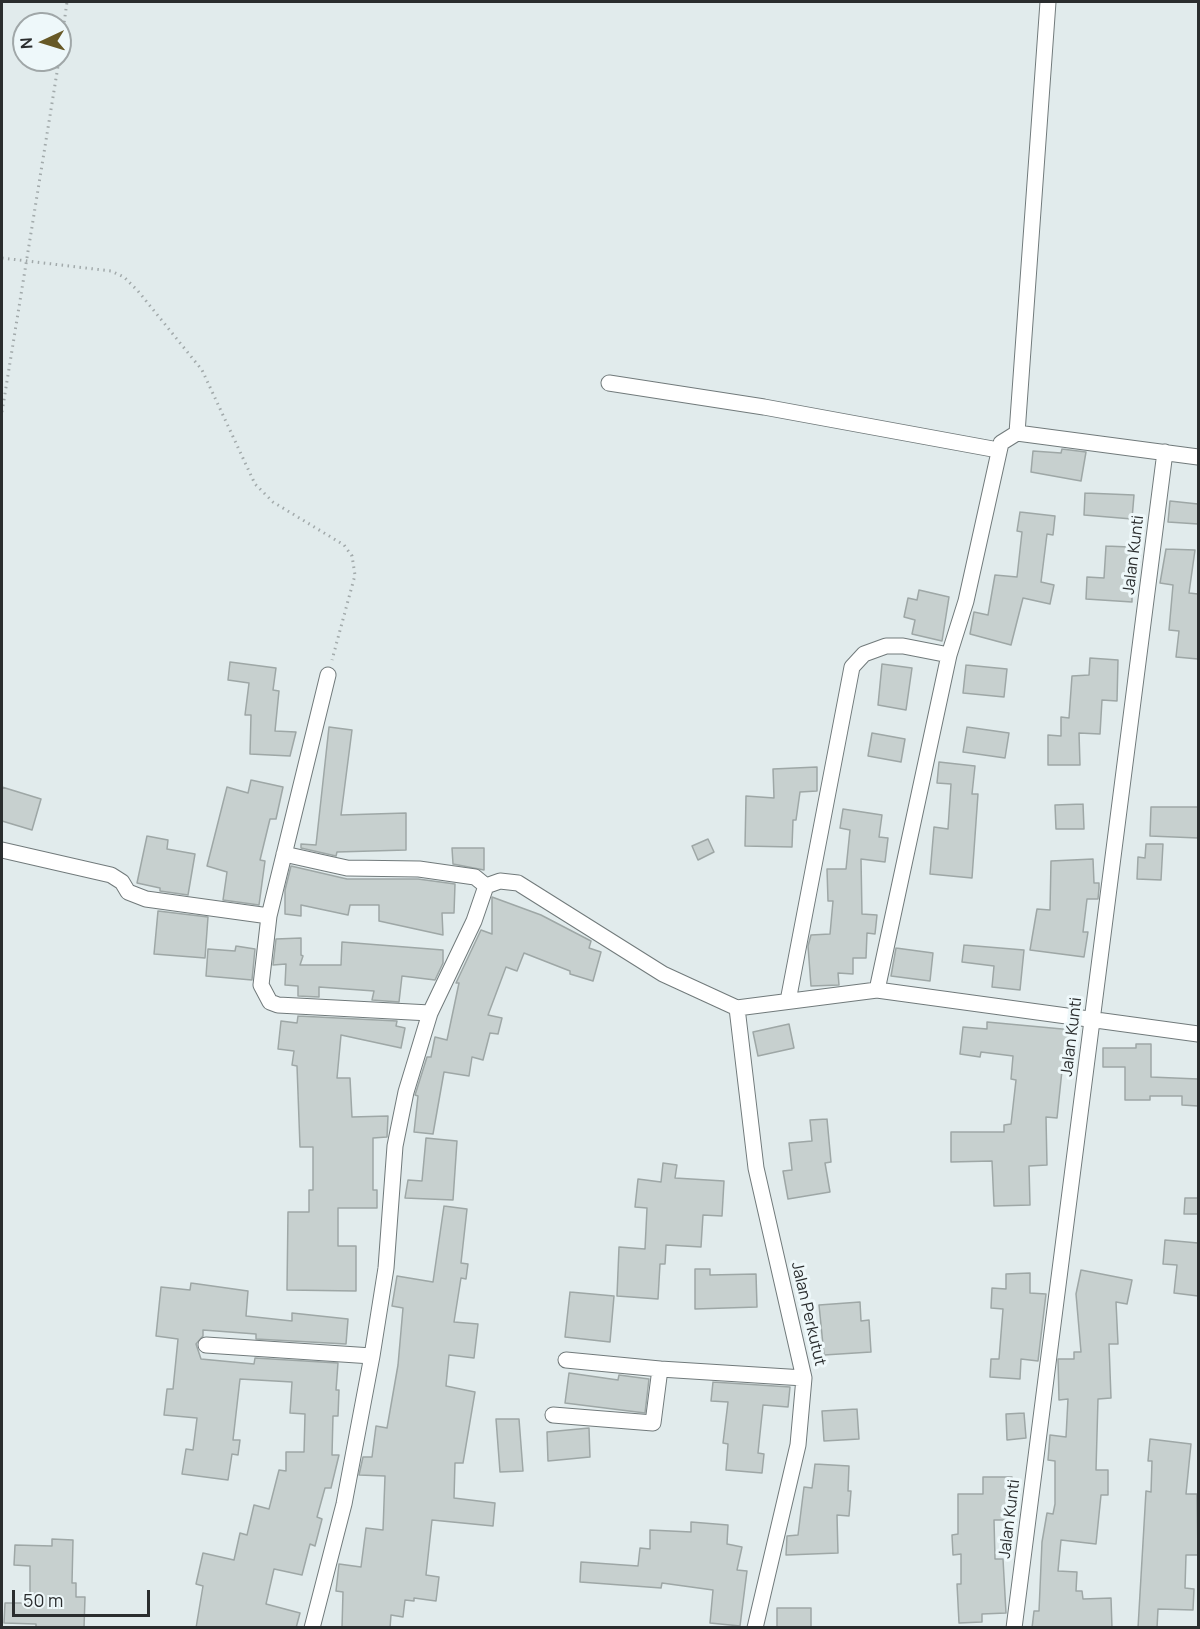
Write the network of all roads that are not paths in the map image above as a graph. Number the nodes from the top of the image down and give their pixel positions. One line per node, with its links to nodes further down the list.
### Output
1 (1048, 2): 3 (street)
2 (609, 383): 4 (street)
3 (1017, 433): 4 (street); 5 (street)
4 (998, 450): 7 (street)
5 (1165, 452): 6 (street); 17 (street, Jalan Kunti)
6 (1198, 457)
7 (949, 655): 13 (street); 14 (street)
8 (328, 675): 10 (street)
9 (2, 850): 12 (street)
10 (284, 854): 11 (street); 12 (street)
11 (486, 886): 15 (street); 16 (street)
12 (269, 916): 16 (street)
13 (877, 990): 14 (street); 17 (street)
14 (788, 1001): 15 (street)
15 (737, 1008): 23 (street, Jalan Perkutut)
16 (429, 1013): 20 (street)
17 (1093, 1020): 18 (street); 27 (street, Jalan Kunti)
18 (1198, 1034)
19 (206, 1345): 20 (street)
20 (372, 1356): 25 (street)
21 (566, 1360): 22 (street)
22 (660, 1369): 23 (street); 24 (street)
23 (804, 1378): 26 (street, Jalan Perkutut)
24 (554, 1415)
25 (312, 1628)
26 (755, 1628)
27 (1014, 1628)

